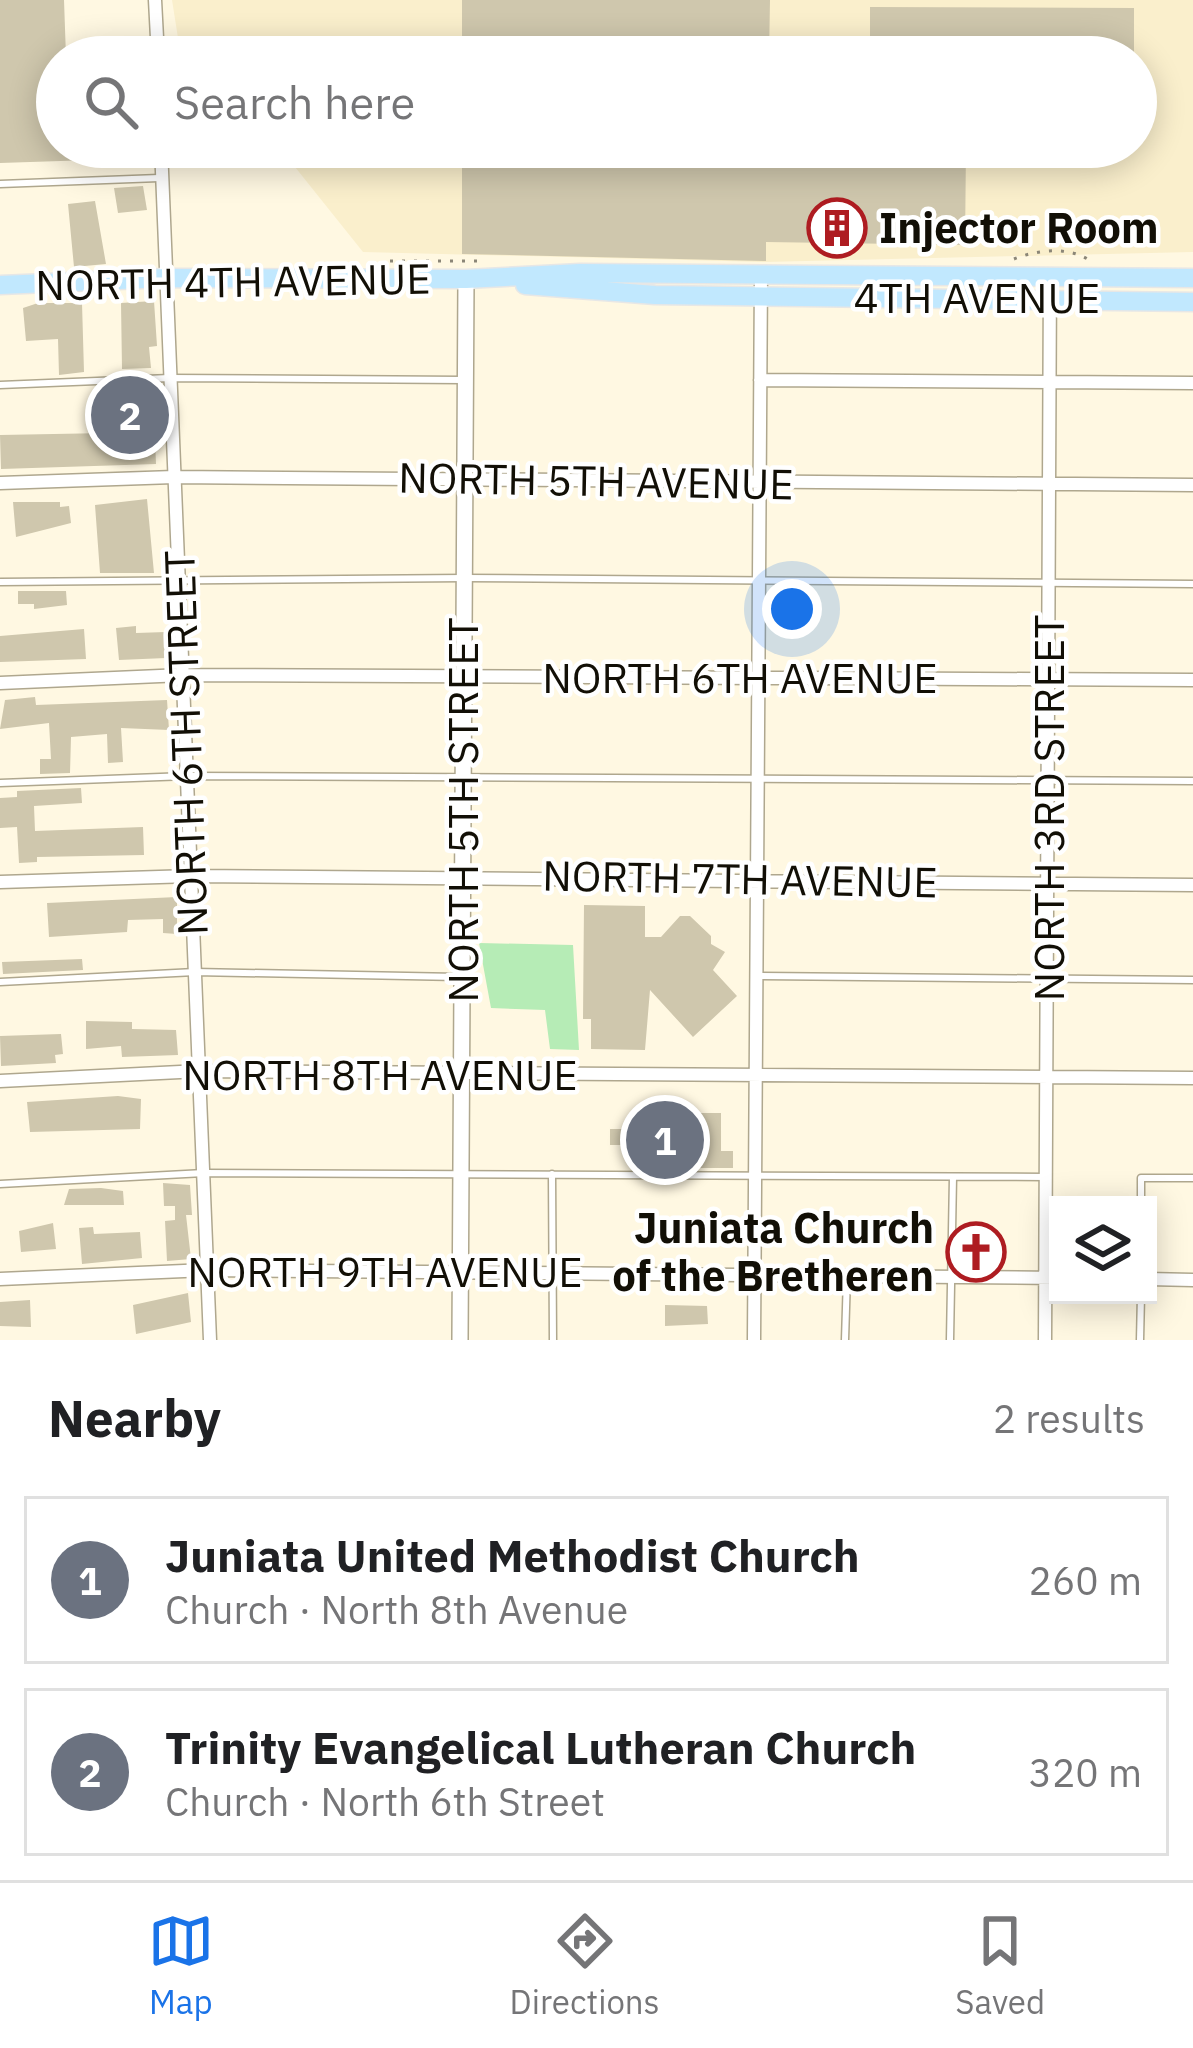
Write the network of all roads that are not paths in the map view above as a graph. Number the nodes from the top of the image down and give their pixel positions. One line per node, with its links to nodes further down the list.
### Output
1 (155, 0): 2 (street)
2 (157, 36)
3 (162, 168): 4 (street, NORTH 6TH STREET)
4 (163, 178): 5 (lane); 8 (street, NORTH 6TH STREET)
5 (0, 184)
6 (761, 273): 7 (main road, 4TH AVENUE); 10 (main road, NORTH 4TH AVENUE); 13 (street)
7 (1050, 275): 9 (main road, 4TH AVENUE); 12 (street, NORTH 3RD STREET)
8 (166, 278): 10 (main road, NORTH 4TH AVENUE); 11 (main road, NORTH 4TH AVENUE); 15 (street, NORTH 6TH STREET)
9 (1193, 278)
10 (466, 280): 13 (main road, NORTH 4TH AVENUE); 16 (street, NORTH 5TH STREET)
11 (0, 286)
12 (1050, 296): 13 (main road, 4TH AVENUE); 14 (main road, 4TH AVENUE); 18 (street, NORTH 3RD STREET)
13 (760, 297): 17 (street)
14 (1193, 302)
15 (170, 378): 16 (lane); 20 (lane); 21 (street, NORTH 6TH STREET)
16 (466, 380): 22 (street, NORTH 5TH STREET)
17 (760, 380): 18 (street); 24 (street)
18 (1053, 382): 19 (street); 25 (street, NORTH 3RD STREET)
19 (1193, 383)
20 (0, 385)
21 (174, 477): 22 (street, NORTH 5TH AVENUE); 23 (street, NORTH 5TH AVENUE); 27 (street, NORTH 6TH STREET)
22 (466, 479): 24 (street, NORTH 5TH AVENUE); 28 (street, NORTH 5TH STREET)
23 (0, 483)
24 (759, 483): 25 (street, NORTH 5TH AVENUE); 29 (street)
25 (1051, 484): 26 (street, NORTH 5TH AVENUE); 30 (street, NORTH 3RD STREET)
26 (1193, 484)
27 (179, 578): 28 (lane); 31 (lane); 33 (street, NORTH 6TH STREET)
28 (465, 578): 29 (lane); 34 (street, NORTH 5TH STREET)
29 (758, 578): 30 (lane); 35 (street)
30 (1051, 581): 32 (lane); 36 (street, NORTH 3RD STREET)
31 (0, 582)
32 (1193, 584)
33 (184, 675): 34 (street, NORTH 6TH AVENUE); 38 (street, NORTH 6TH AVENUE); 39 (street, NORTH 6TH STREET)
34 (465, 678): 35 (street, NORTH 6TH AVENUE); 40 (street, NORTH 5TH STREET)
35 (758, 678): 36 (street, NORTH 6TH AVENUE); 41 (street)
36 (1050, 678): 37 (street, NORTH 6TH AVENUE); 42 (street, NORTH 3RD STREET)
37 (1193, 680)
38 (0, 682)
39 (187, 776): 40 (lane); 44 (lane); 45 (street, NORTH 6TH STREET)
40 (464, 776): 41 (lane); 46 (street, NORTH 5TH STREET)
41 (757, 776): 42 (lane); 47 (street)
42 (1050, 778): 43 (lane); 49 (street, NORTH 3RD STREET)
43 (1193, 781)
44 (0, 783)
45 (191, 876): 46 (street, NORTH 7TH AVENUE); 48 (street, NORTH 7TH AVENUE); 51 (street, NORTH 6TH STREET)
46 (463, 877): 47 (street, NORTH 7TH AVENUE); 53 (street, NORTH 5TH STREET)
47 (756, 879): 49 (street, NORTH 7TH AVENUE); 52 (street)
48 (0, 882)
49 (1049, 883): 50 (street, NORTH 7TH AVENUE); 54 (street, NORTH 3RD STREET)
50 (1193, 884)
51 (195, 972): 53 (lane); 56 (lane); 57 (street, NORTH 6TH STREET)
52 (754, 976): 54 (lane); 60 (street)
53 (462, 977): 58 (street, NORTH 5TH STREET)
54 (1048, 979): 55 (lane); 59 (street, NORTH 3RD STREET)
55 (1193, 980)
56 (0, 982)
57 (200, 1071): 58 (street, NORTH 8TH AVENUE); 62 (street, NORTH 8TH AVENUE); 63 (street, NORTH 6TH STREET)
58 (461, 1074): 60 (street, NORTH 8TH AVENUE); 64 (street, NORTH 5TH STREET)
59 (1048, 1077): 60 (street, NORTH 8TH AVENUE); 61 (street, NORTH 8TH AVENUE); 68 (street, NORTH 3RD STREET)
60 (752, 1078): 66 (street)
61 (1193, 1078)
62 (0, 1081)
63 (204, 1173): 64 (lane); 70 (lane); 73 (street, NORTH 6TH STREET)
64 (461, 1174): 65 (lane); 74 (street, NORTH 5TH STREET)
65 (552, 1174): 66 (lane); 75 (lane)
66 (754, 1174): 67 (lane); 76 (street)
67 (953, 1177): 68 (lane); 78 (lane)
68 (1047, 1178): 72 (street, NORTH 3RD STREET)
69 (1193, 1178): 71 (lane)
70 (0, 1184)
71 (1141, 1196)
72 (1049, 1218)
73 (207, 1270): 74 (street, NORTH 9TH AVENUE); 80 (street, NORTH 9TH AVENUE); 85 (street, NORTH 6TH STREET)
74 (461, 1271): 75 (street, NORTH 9TH AVENUE); 86 (street, NORTH 5TH STREET)
75 (553, 1273): 76 (street, NORTH 9TH AVENUE); 87 (lane)
76 (755, 1275): 77 (street, NORTH 9TH AVENUE); 88 (street)
77 (847, 1276): 78 (street, NORTH 9TH AVENUE); 89 (lane)
78 (950, 1277): 79 (street, NORTH 9TH AVENUE); 90 (lane)
79 (1049, 1278)
80 (0, 1279)
81 (1157, 1279): 82 (street)
82 (1193, 1280)
83 (1049, 1304): 91 (street, NORTH 3RD STREET)
84 (1141, 1304): 92 (lane)
85 (210, 1340)
86 (460, 1340)
87 (553, 1340)
88 (754, 1340)
89 (845, 1340)
90 (950, 1340)
91 (1045, 1340)
92 (1140, 1340)

